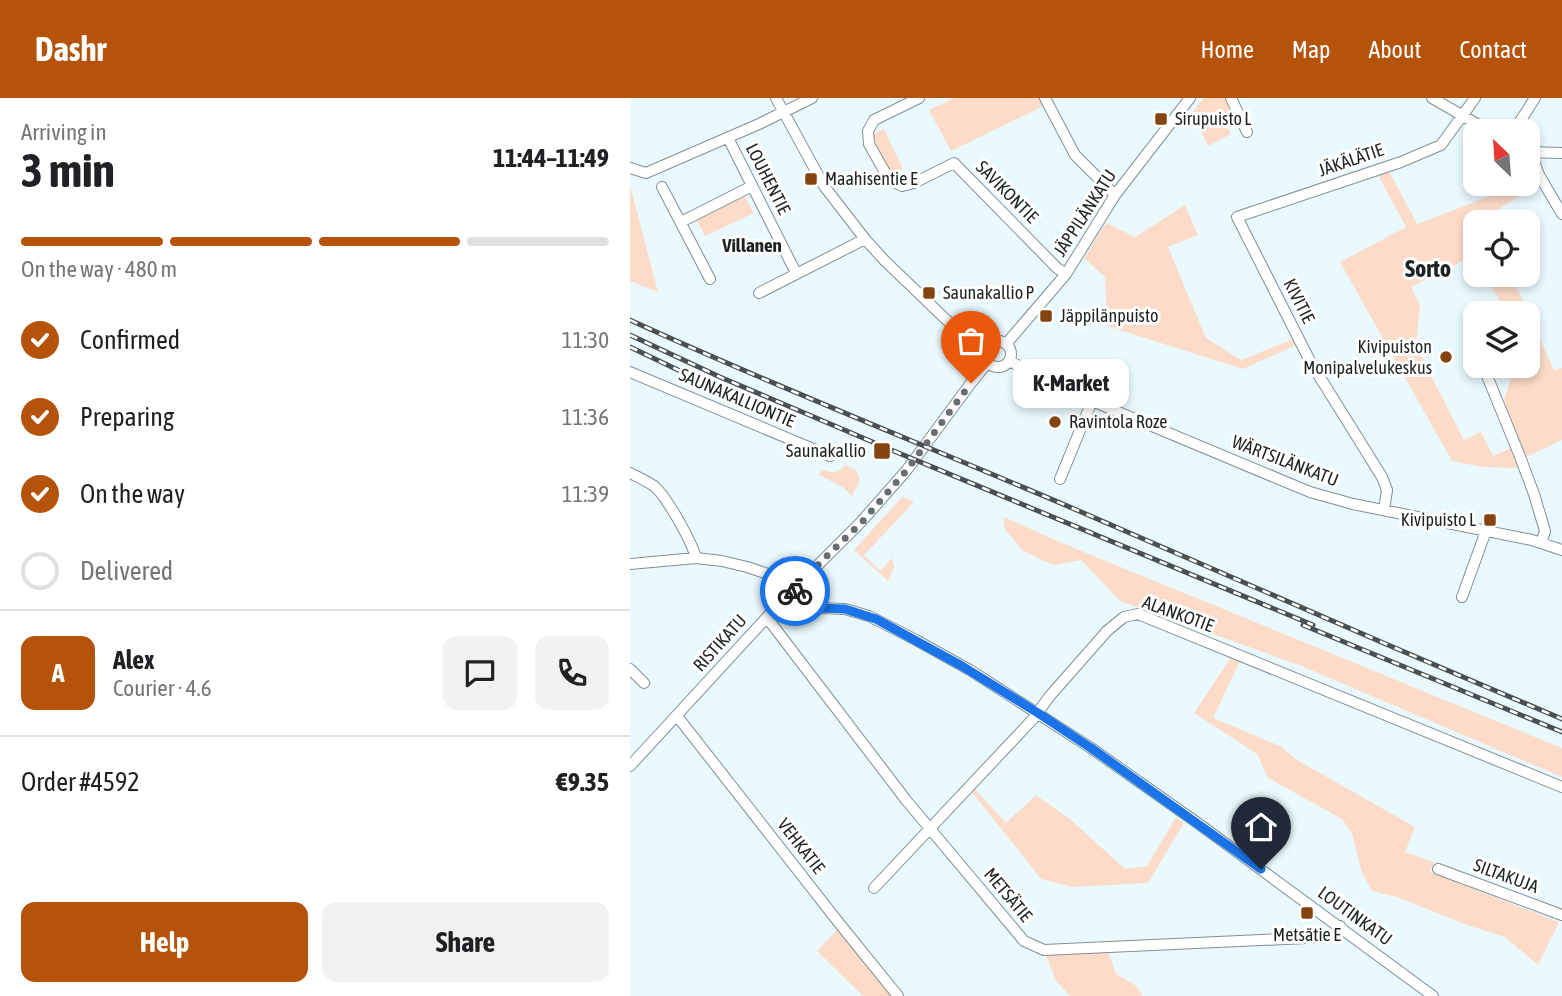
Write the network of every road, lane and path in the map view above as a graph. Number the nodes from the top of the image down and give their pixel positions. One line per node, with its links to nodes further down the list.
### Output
1 (776, 98): 10 (street)
2 (812, 98): 10 (street)
3 (1045, 98): 22 (street)
4 (1189, 98): 22 (street, JÄPPILÄNKATU)
5 (1231, 98): 14 (street)
6 (1432, 98): 11 (street)
7 (1475, 98): 11 (street, JÄKÄLÄTIE)
8 (1535, 98): 13 (street)
9 (919, 99): 28 (street, SAVIKONTIE)
10 (784, 112): 15 (street); 26 (street)
11 (1463, 116): 12 (street); 24 (street, JÄKÄLÄTIE)
12 (1468, 119)
13 (1522, 119)
14 (1247, 132)
15 (728, 138): 18 (street); 20 (street, LOUHENTIE)
16 (1540, 152): 17 (street)
17 (1562, 153)
18 (631, 169)
19 (1540, 177): 23 (street)
20 (752, 186): 25 (street); 27 (street, LOUHENTIE)
21 (662, 187): 25 (street)
22 (1115, 195): 28 (street, JÄPPILÄNKATU)
23 (1562, 214)
24 (1237, 217): 41 (street, KIVITIE)
25 (681, 222): 29 (street)
26 (865, 239): 27 (street); 32 (street)
27 (796, 273): 30 (street)
28 (1066, 274): 31 (street, JÄPPILÄNKATU)
29 (710, 279)
30 (759, 293)
31 (1006, 344): 32 (street); 33 (street)
32 (985, 349): 34 (street)
33 (1009, 361): 34 (street); 37 (street, WÄRTSILÄNKATU)
34 (988, 362): 47 (street, RISTIKATU)
35 (630, 372): 38 (street, SAUNAKALLIONTIE)
36 (1488, 378): 43 (street)
37 (1092, 401): 40 (street); 41 (street, WÄRTSILÄNKATU)
38 (830, 456)
39 (630, 473): 45 (street)
40 (1060, 479)
41 (1384, 510): 42 (street, WÄRTSILÄNKATU)
42 (1486, 531): 43 (street, WÄRTSILÄNKATU); 48 (street)
43 (1541, 543): 44 (street, WÄRTSILÄNKATU)
44 (1562, 550)
45 (696, 558): 46 (street, LOUTINKATU); 47 (street, LOUTINKATU)
46 (630, 564)
47 (793, 589): 49 (street, RISTIKATU); 52 (street, LOUTINKATU)
48 (1462, 597)
49 (765, 618): 53 (street, RISTIKATU); 56 (street, METSÄTIE)
50 (630, 669): 51 (street)
51 (644, 683)
52 (1038, 713): 55 (street, ALANKOTIE); 56 (street, ALANKOTIE); 60 (street, LOUTINKATU)
53 (677, 716): 54 (street, RISTIKATU); 61 (street, VEHKATIE)
54 (630, 766)
55 (1562, 786)
56 (931, 829): 58 (street, ALANKOTIE); 60 (street, METSÄTIE)
57 (1437, 869): 59 (street, SILTAKUJA)
58 (874, 888)
59 (1562, 915)
60 (1340, 926): 62 (street, LOUTINKATU)
61 (898, 996)
62 (1433, 996)

